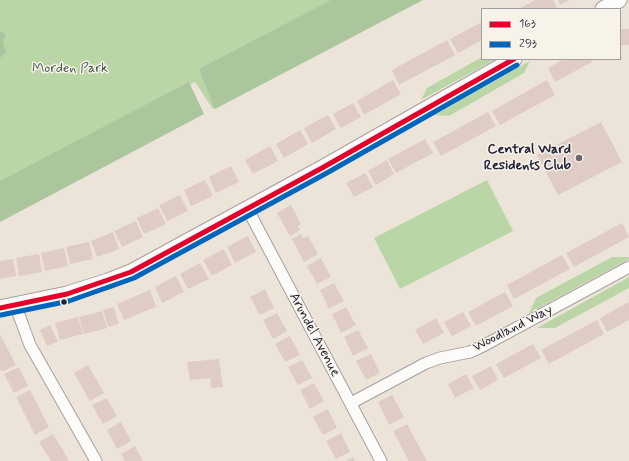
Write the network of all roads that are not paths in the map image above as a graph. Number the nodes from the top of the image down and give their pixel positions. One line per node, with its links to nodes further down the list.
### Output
1 (619, 0): 2 (street)
2 (605, 8)
3 (512, 60): 4 (street)
4 (247, 208): 6 (street); 8 (street, Arundel Avenue)
5 (629, 267): 8 (street, Woodland Way)
6 (15, 304): 7 (street); 9 (street)
7 (0, 308)
8 (351, 403): 10 (street, Arundel Avenue)
9 (96, 461)
10 (381, 461)

